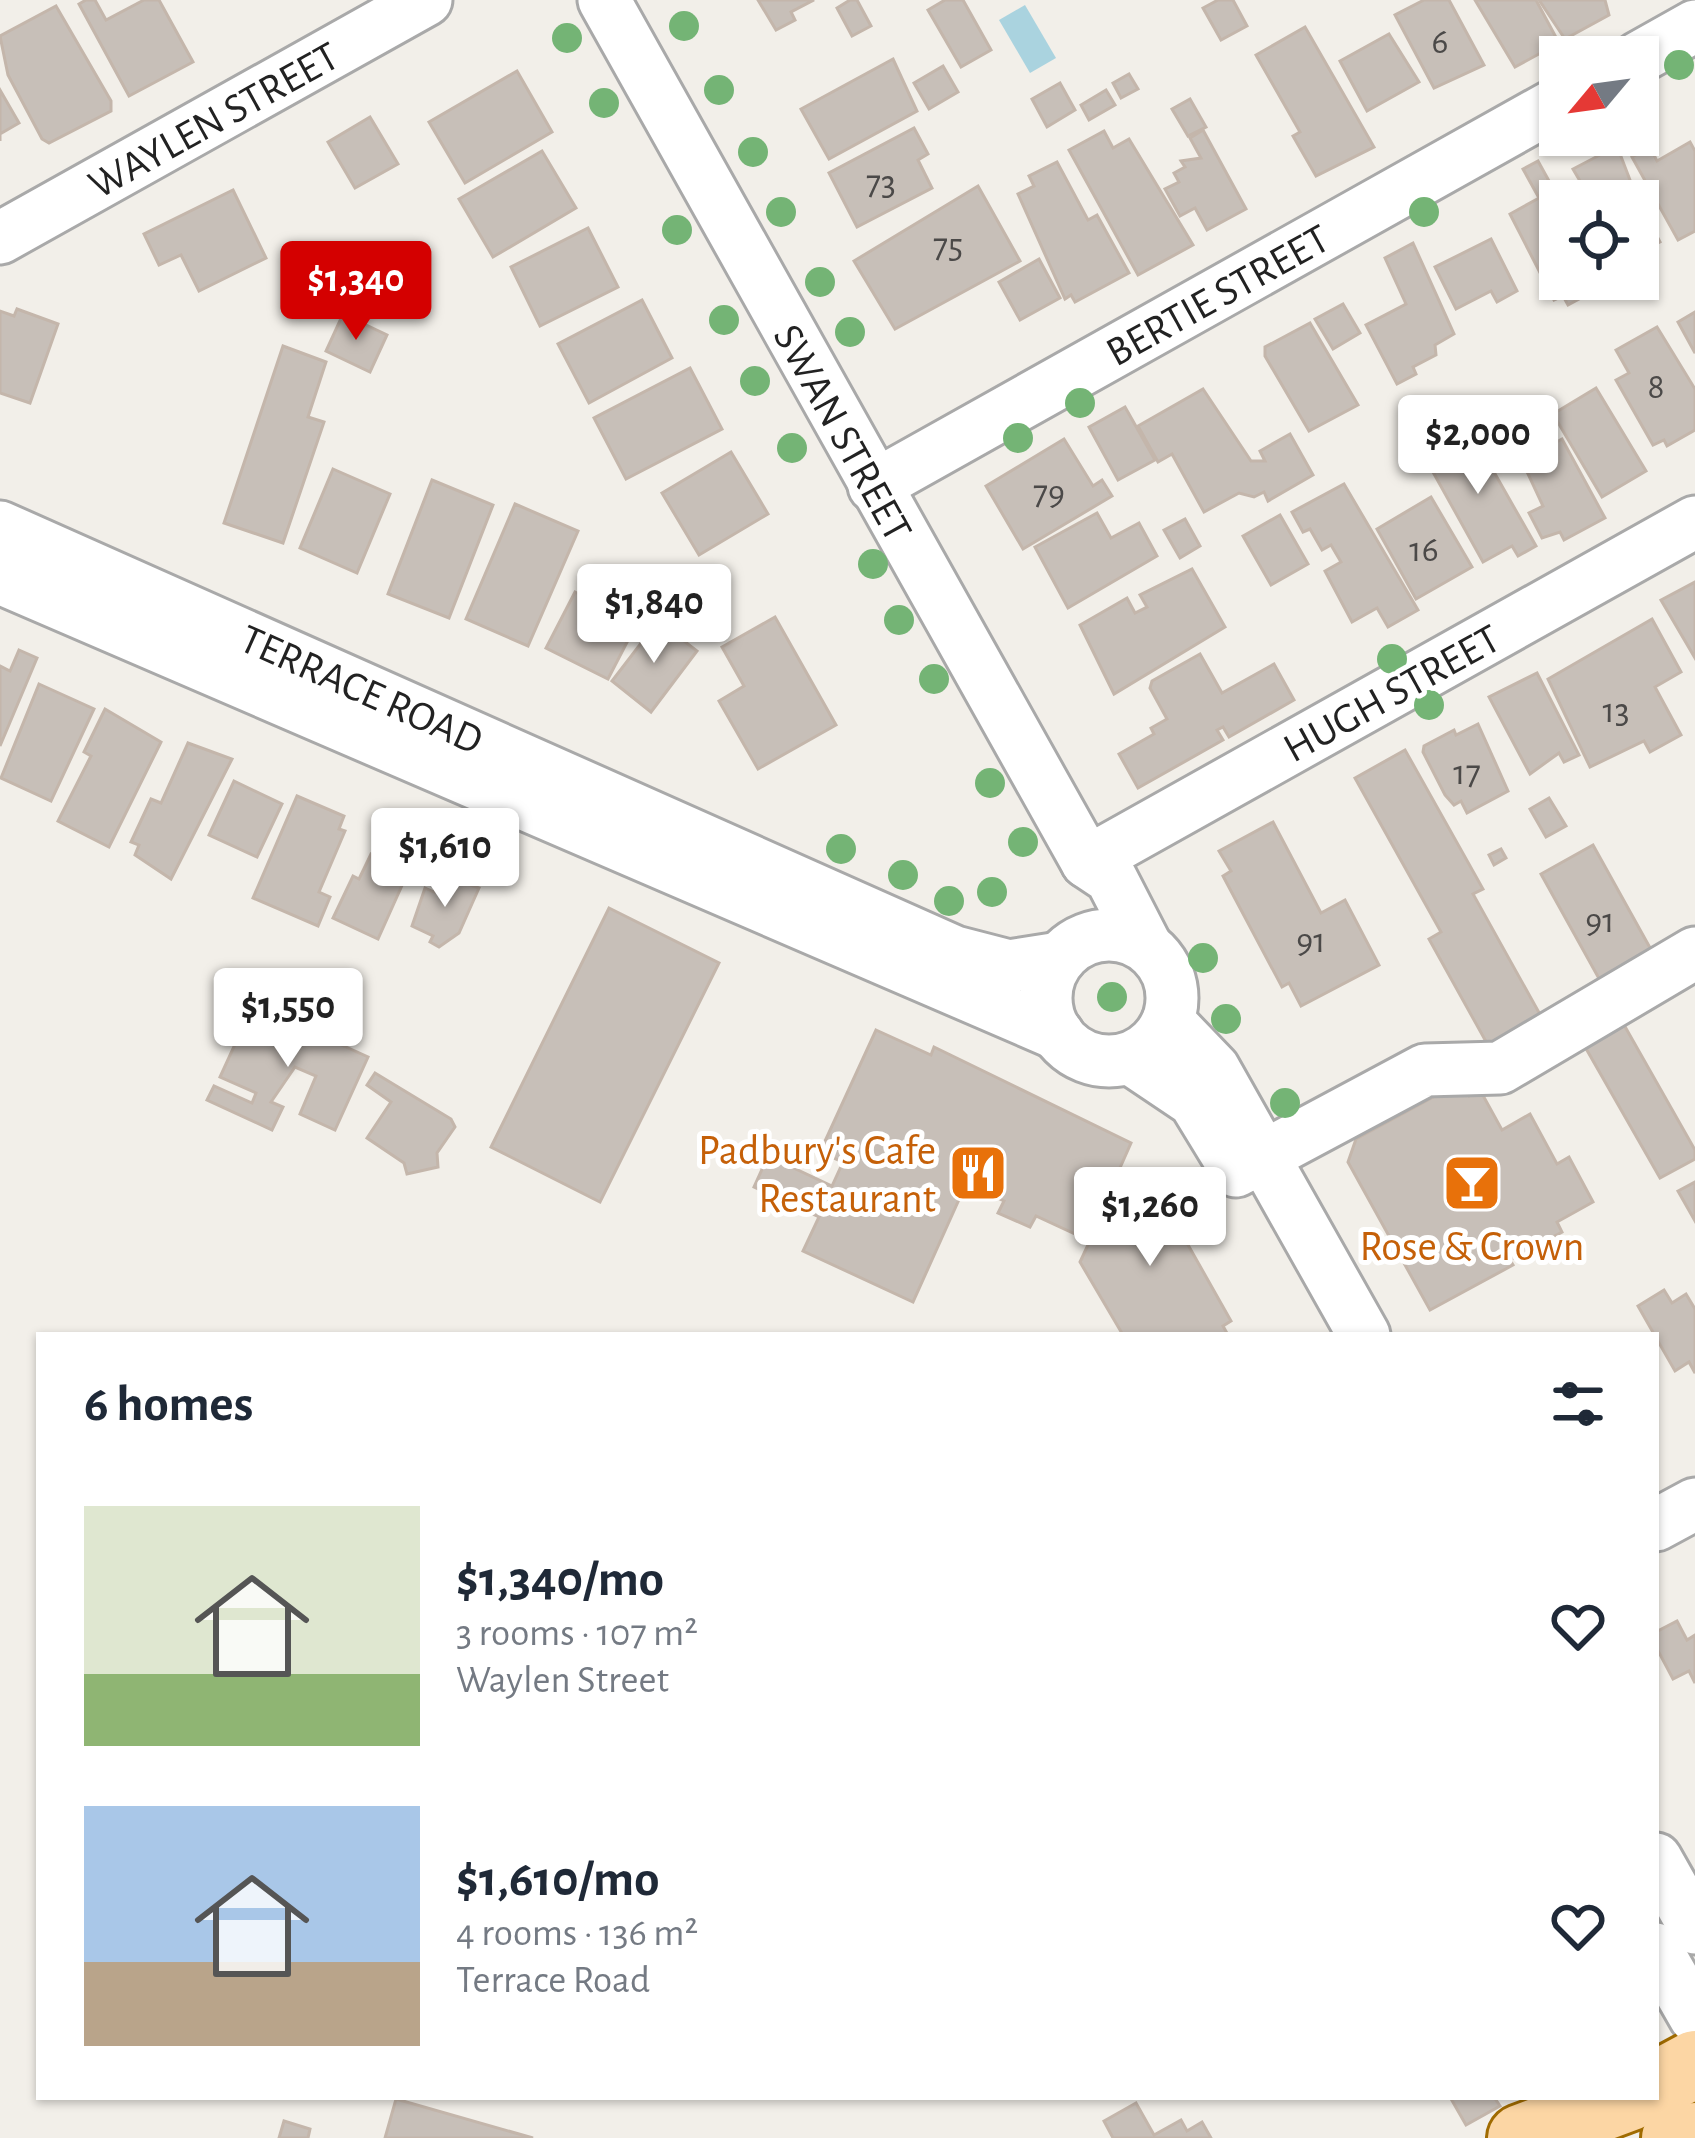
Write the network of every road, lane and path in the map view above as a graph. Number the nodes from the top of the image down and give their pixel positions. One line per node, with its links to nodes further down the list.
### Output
1 (426, 0): 6 (street, WAYLEN STREET)
2 (604, 0): 7 (street, SWAN STREET)
3 (1695, 26): 4 (street)
4 (1659, 46)
5 (1539, 114): 7 (street, BERTIE STREET)
6 (0, 238)
7 (874, 486): 11 (street, SWAN STREET)
8 (1695, 522): 11 (street, HUGH STREET)
9 (0, 527): 13 (street, TERRACE ROAD)
10 (0, 578): 16 (street, TERRACE ROAD)
11 (1087, 862): 12 (street, SWAN STREET); 13 (street)
12 (1146, 946): 13 (street); 15 (street)
13 (1071, 949): 16 (street)
14 (1695, 953): 18 (street)
15 (1168, 1021): 17 (street); 18 (street)
16 (1058, 1034): 17 (street)
17 (1130, 1058): 18 (street)
18 (1250, 1163): 19 (street); 20 (street)
19 (1323, 1332)
20 (1362, 1332)
21 (1695, 1504): 22 (street)
22 (1659, 1524)
23 (1659, 1864): 24 (street)
24 (1695, 1928)
25 (1659, 1954): 26 (street)
26 (1695, 2017)
27 (1695, 2064): 28 (main road)
28 (1659, 2083)
29 (1622, 2100): 31 (main road)
30 (1695, 2136): 32 (main road)
31 (1521, 2138)
32 (1675, 2138)

